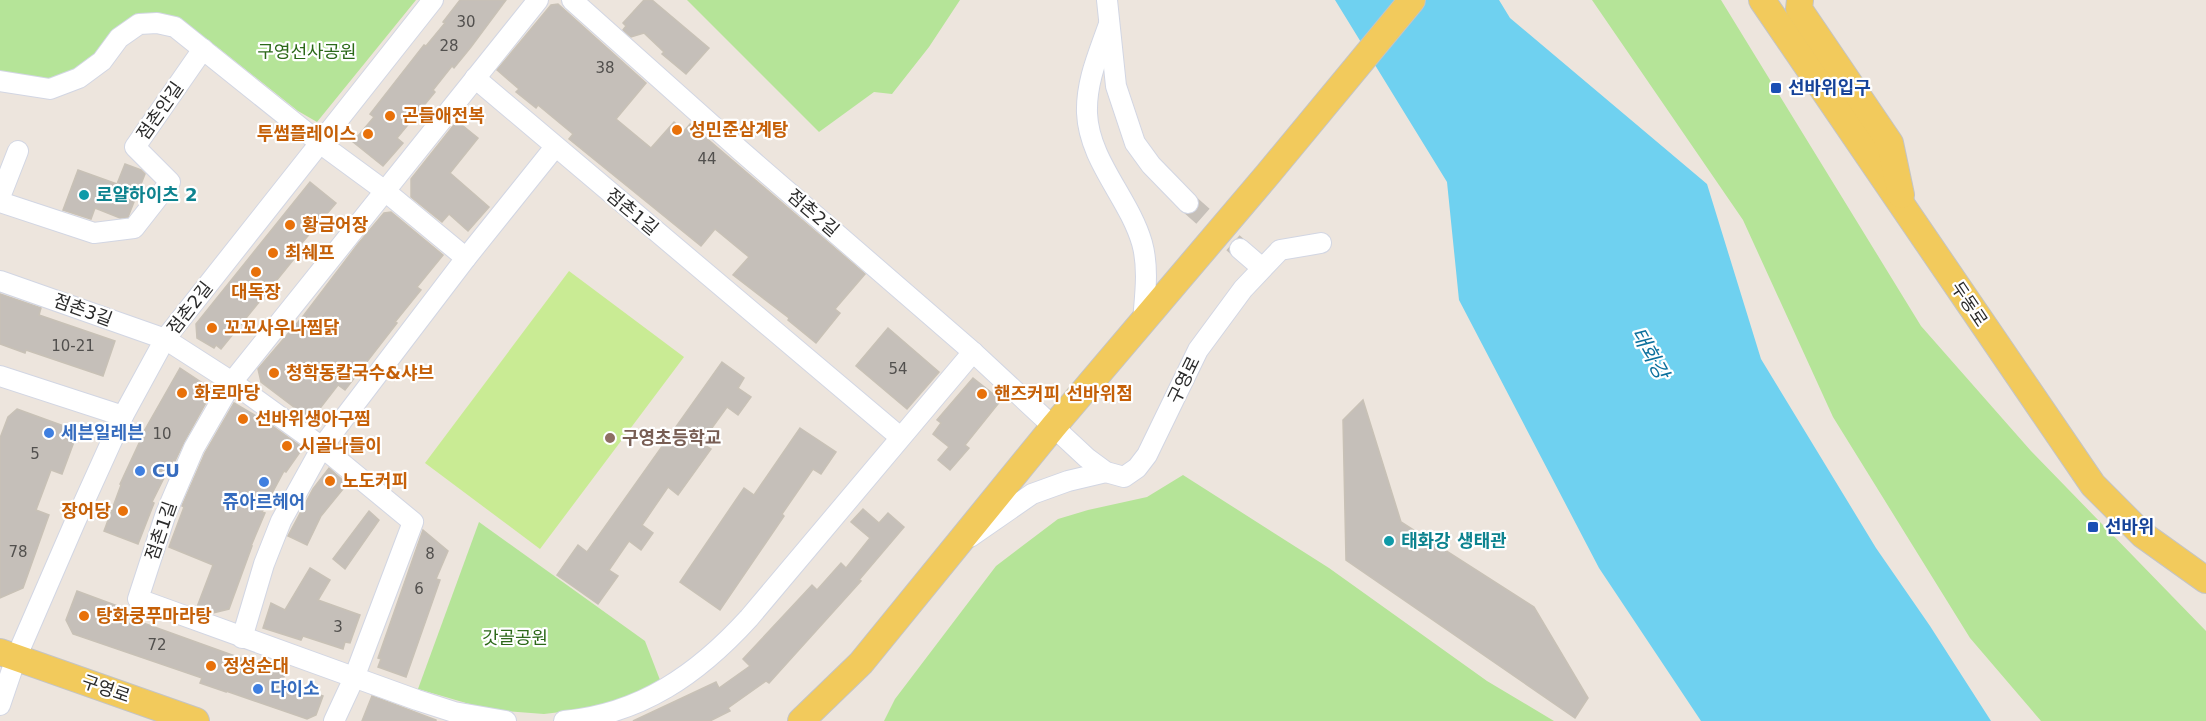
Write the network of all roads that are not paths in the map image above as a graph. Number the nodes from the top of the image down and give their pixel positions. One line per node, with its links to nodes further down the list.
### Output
1 (433, 0): 12 (street, 점촌2길)
2 (538, 0): 10 (street)
3 (572, 0): 27 (street, 점촌2길)
4 (1107, 0): 8 (street)
5 (1412, 0): 25 (main road)
6 (1762, 0): 19 (main road, 두동로)
7 (1800, 0): 19 (main road)
8 (1109, 24): 18 (street); 25 (street)
9 (203, 50): 11 (street); 12 (street); 17 (street, 점촌안길)
10 (475, 78): 13 (street, 점촌1길); 15 (street, 점촌1길)
11 (0, 81)
12 (321, 144): 15 (street); 26 (street, 점촌2길)
13 (555, 147): 22 (street); 32 (street, 점촌1길)
14 (18, 151): 16 (street)
15 (385, 191): 22 (street); 29 (street, 점촌1길)
16 (0, 197)
17 (0, 202)
18 (1188, 203)
19 (1903, 207): 36 (main road, 두동로)
20 (1321, 243): 23 (street, 구영로)
21 (1240, 249): 23 (street)
22 (466, 258): 33 (street)
23 (1262, 268): 34 (street, 구영로)
24 (0, 280): 26 (street, 점촌3길)
25 (1143, 321): 31 (main road)
26 (165, 339): 29 (street, 점촌3길); 30 (street, 점촌2길)
27 (973, 352): 31 (street, 점촌2길); 32 (street)
28 (1, 380): 30 (street)
29 (232, 382): 33 (street, 점촌3길); 37 (street, 점촌1길)
30 (123, 416): 38 (street, 점촌2길)
31 (1054, 426): 34 (street); 35 (main road)
32 (900, 437): 44 (street)
33 (322, 447): 37 (street); 39 (street)
34 (1106, 472): 35 (street)
35 (955, 547): 45 (main road)
36 (2206, 580)
37 (242, 638): 39 (street, 점촌1길)
38 (8, 655): 40 (street); 41 (main road, 구영로)
39 (354, 678): 42 (street); 43 (street, 점촌1길)
40 (0, 705)
41 (196, 721)
42 (334, 721)
43 (506, 721)
44 (564, 721)
45 (801, 721)

